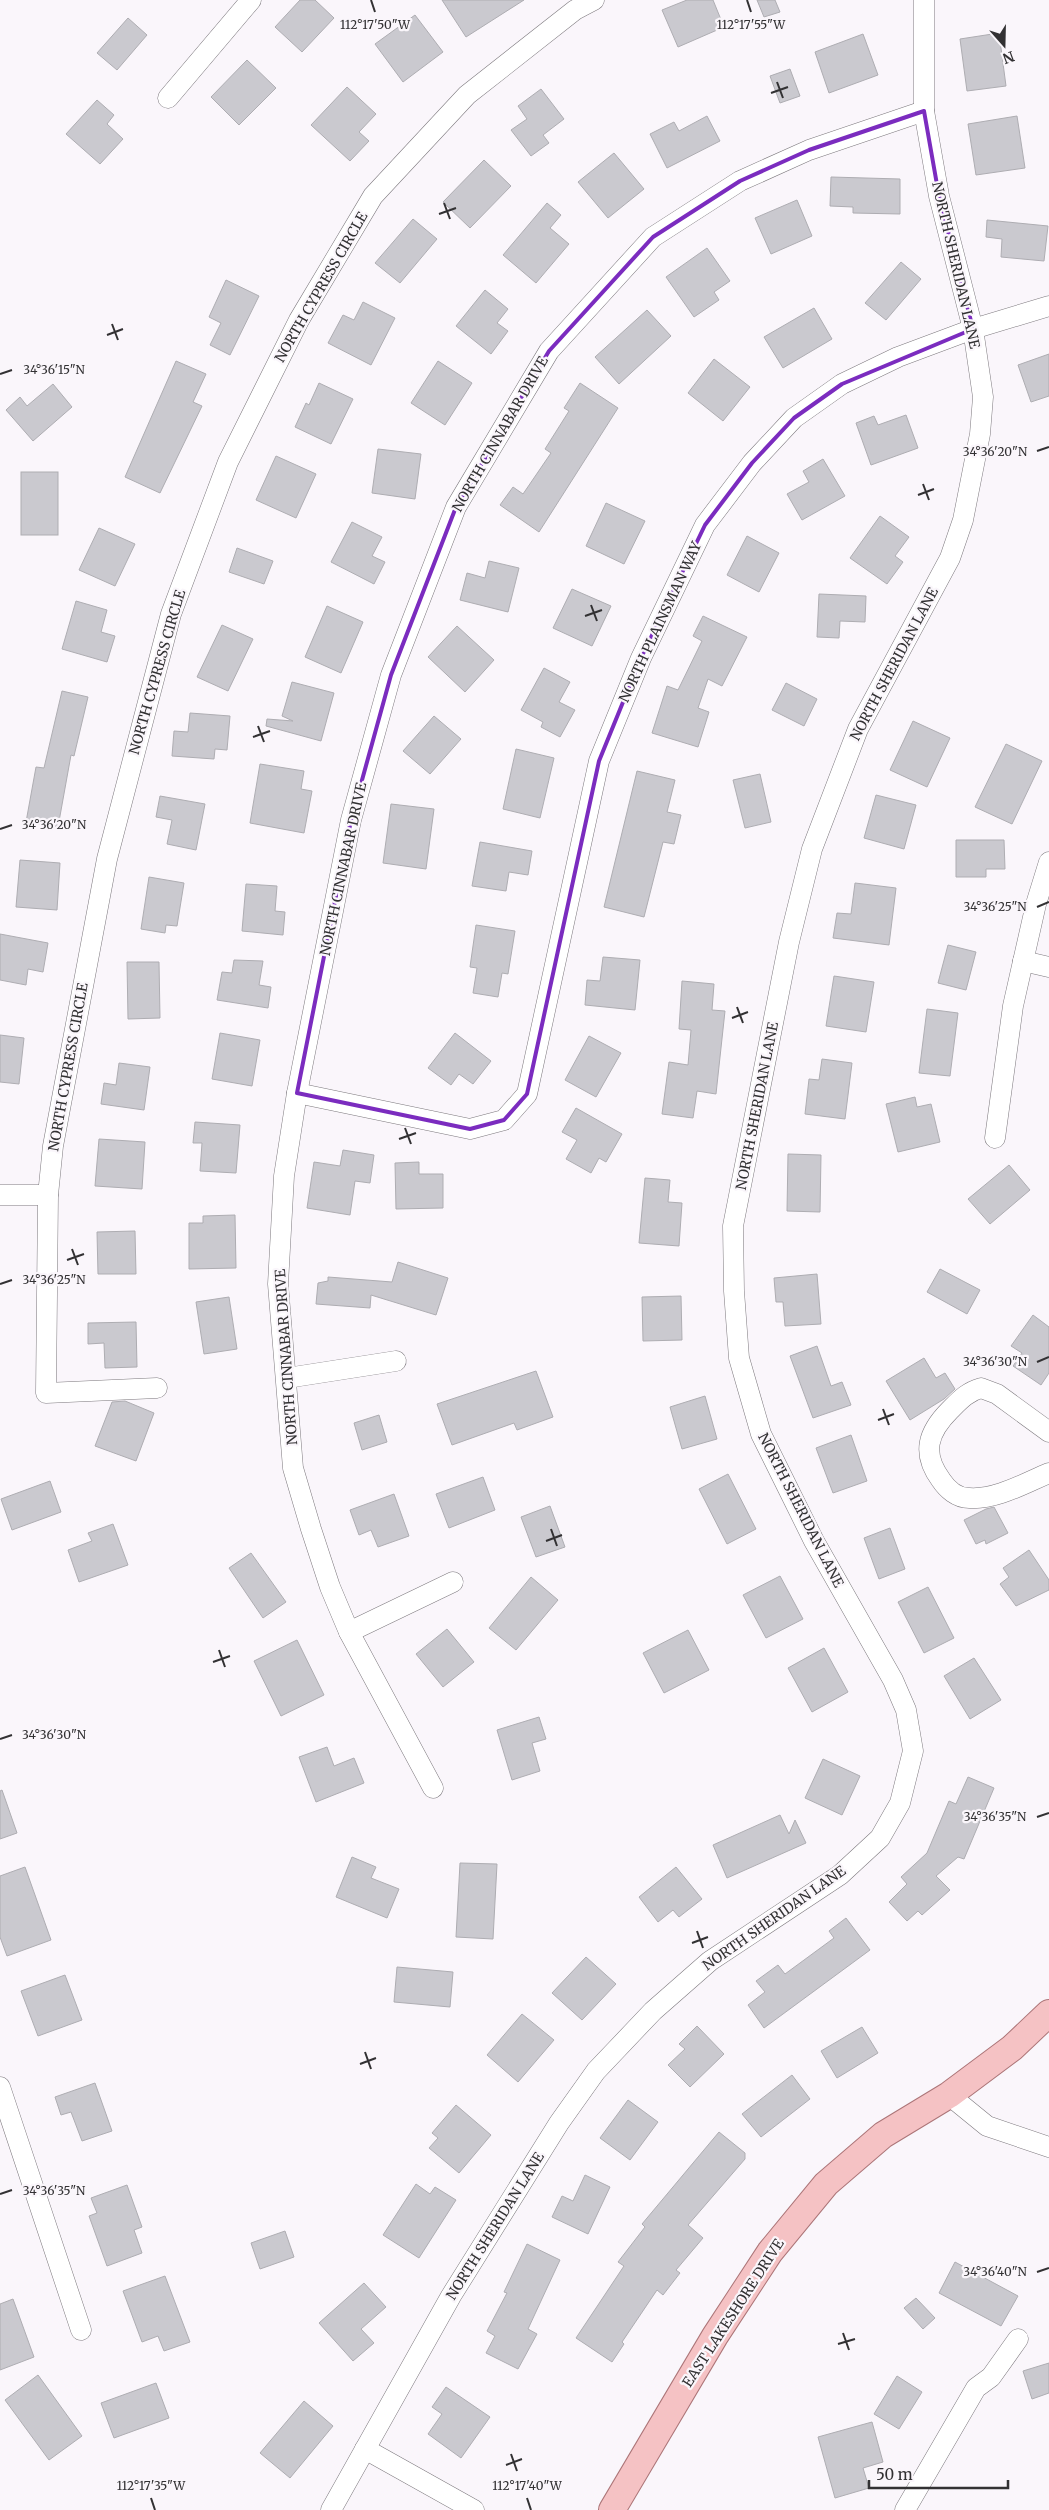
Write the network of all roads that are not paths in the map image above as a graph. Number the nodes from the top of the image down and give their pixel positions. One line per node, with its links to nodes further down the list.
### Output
1 (252, 0): 4 (street)
2 (594, 0): 14 (street, NORTH CYPRESS CIRCLE)
3 (924, 0): 5 (street, NORTH SHERIDAN LANE)
4 (168, 98)
5 (924, 111): 7 (street, NORTH SHERIDAN LANE); 11 (street, NORTH CINNABAR DRIVE)
6 (1049, 306): 7 (street, NORTH PLAINSMAN WAY)
7 (973, 329): 11 (street, NORTH PLAINSMAN WAY); 29 (street, NORTH SHERIDAN LANE)
8 (1049, 862): 9 (street)
9 (1023, 961): 10 (street); 12 (street)
10 (1049, 967)
11 (298, 1093): 16 (street, NORTH CINNABAR DRIVE)
12 (995, 1138)
13 (0, 1195): 14 (street)
14 (48, 1195): 17 (street, NORTH CYPRESS CIRCLE)
15 (396, 1361): 16 (street)
16 (287, 1378): 21 (street, NORTH CINNABAR DRIVE)
17 (157, 1388)
18 (1049, 1432): 19 (street)
19 (1049, 1473)
20 (453, 1582): 21 (street)
21 (349, 1632): 22 (street, NORTH CINNABAR DRIVE)
22 (433, 1788)
23 (1049, 2013): 25 (main road, EAST LAKESHORE DRIVE)
24 (0, 2087): 27 (street)
25 (949, 2095): 26 (street); 32 (main road, EAST LAKESHORE DRIVE)
26 (1049, 2147)
27 (81, 2330)
28 (1018, 2339): 33 (street)
29 (365, 2449): 30 (street, NORTH SHERIDAN LANE); 31 (street)
30 (331, 2510)
31 (474, 2510)
32 (612, 2510)
33 (905, 2510)

